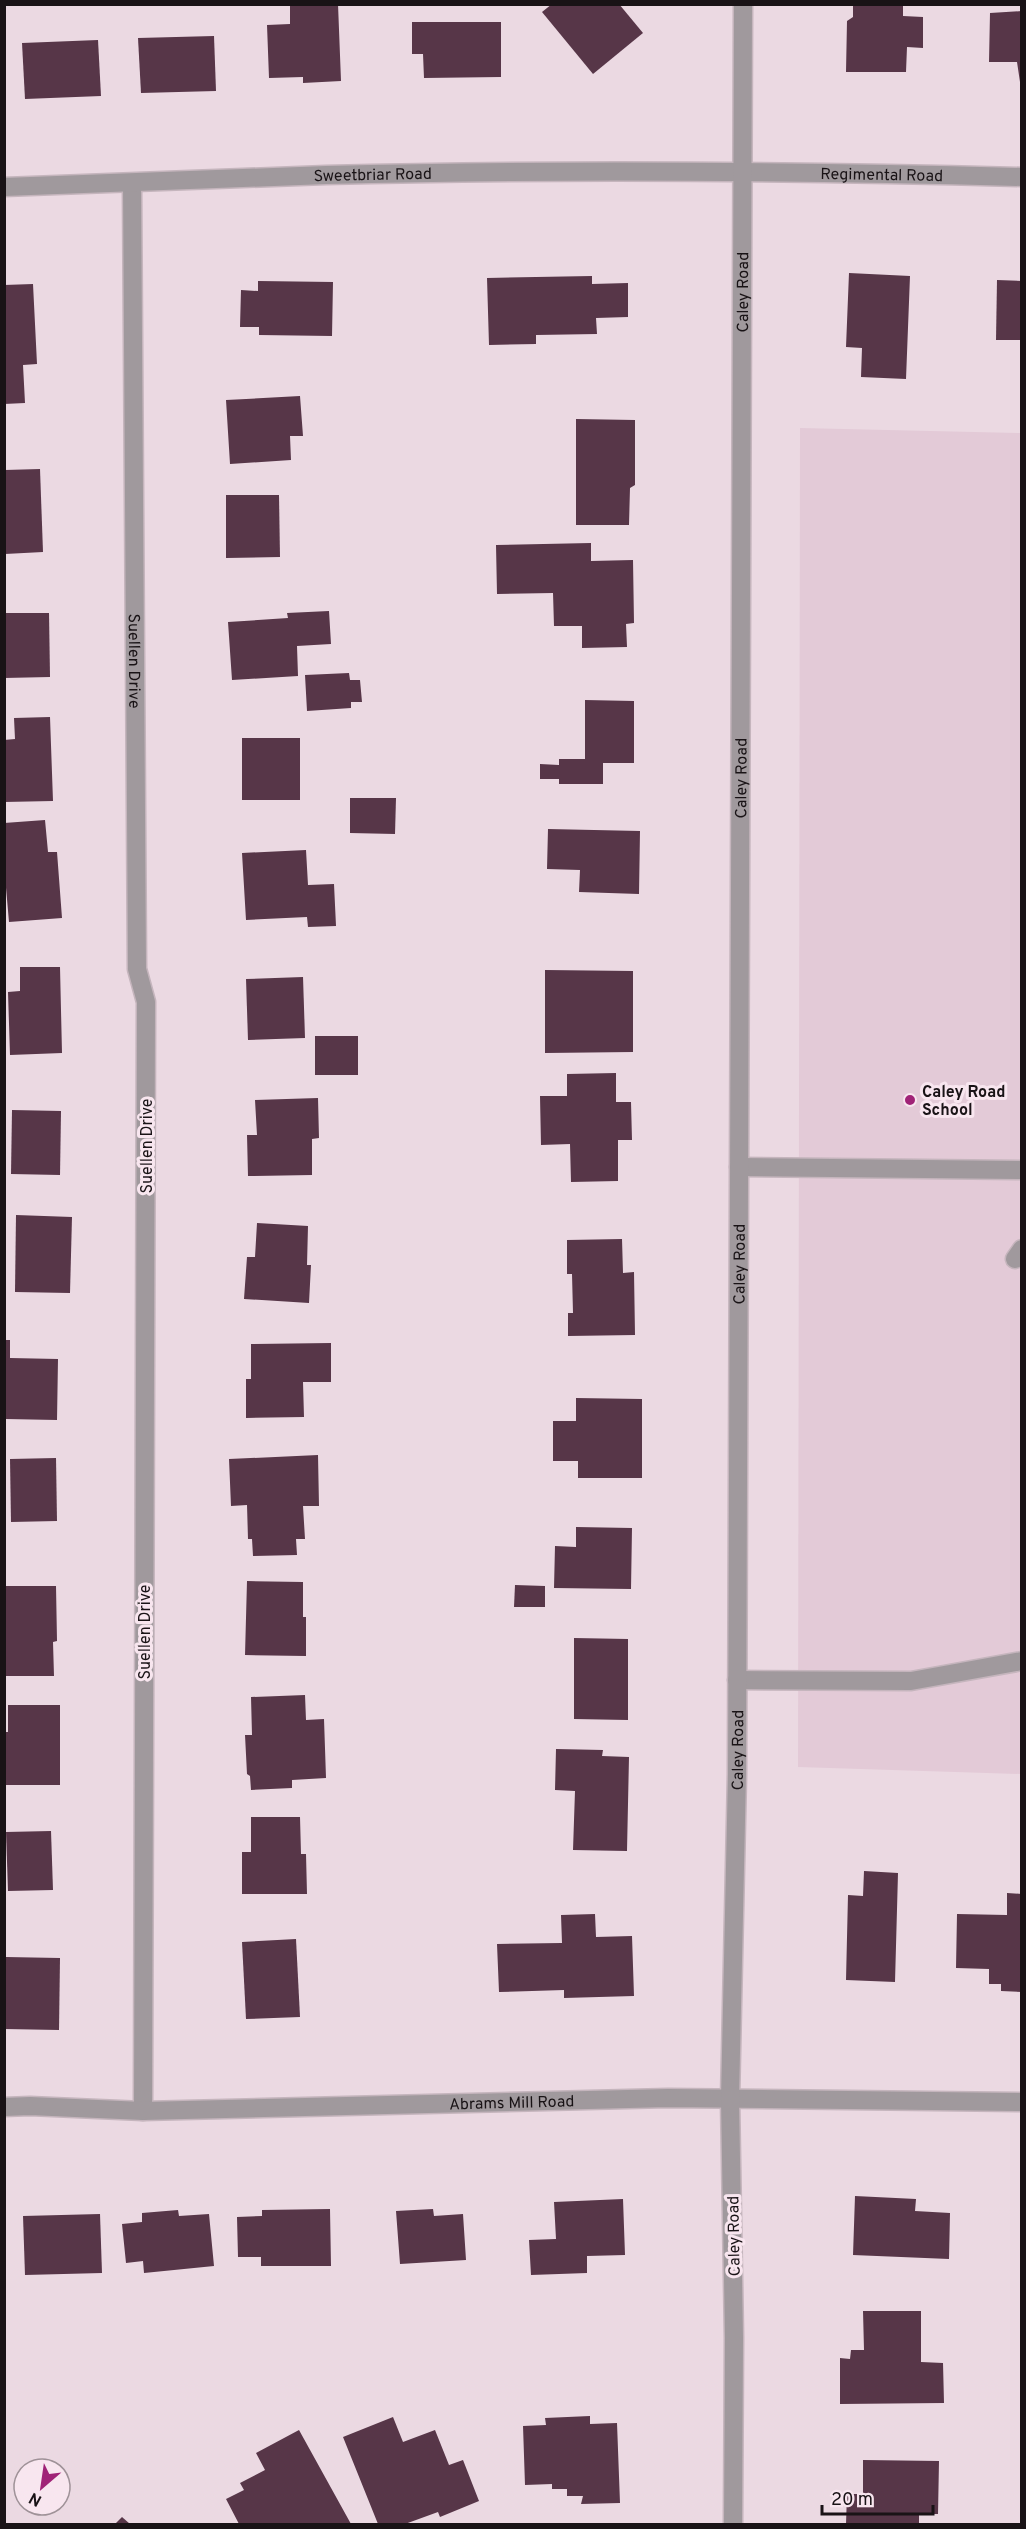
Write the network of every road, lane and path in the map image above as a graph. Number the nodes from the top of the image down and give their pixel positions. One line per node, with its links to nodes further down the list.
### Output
1 (743, 4): 2 (street, Caley Road)
2 (742, 171): 3 (street, Regimental Road); 4 (street, Sweetbriar Road); 6 (street, Caley Road)
3 (1022, 177)
4 (132, 183): 5 (street, Sweetbriar Road); 13 (street, Suellen Drive)
5 (4, 187)
6 (738, 1167): 7 (street); 9 (street, Caley Road)
7 (1022, 1170)
8 (1022, 1661): 9 (street)
9 (737, 1680): 10 (street, Caley Road)
10 (730, 2099): 11 (street, Abrams Mill Road); 13 (street, Abrams Mill Road); 14 (street, Caley Road)
11 (1022, 2102)
12 (4, 2107): 13 (street, Abrams Mill Road)
13 (143, 2111)
14 (733, 2524)

